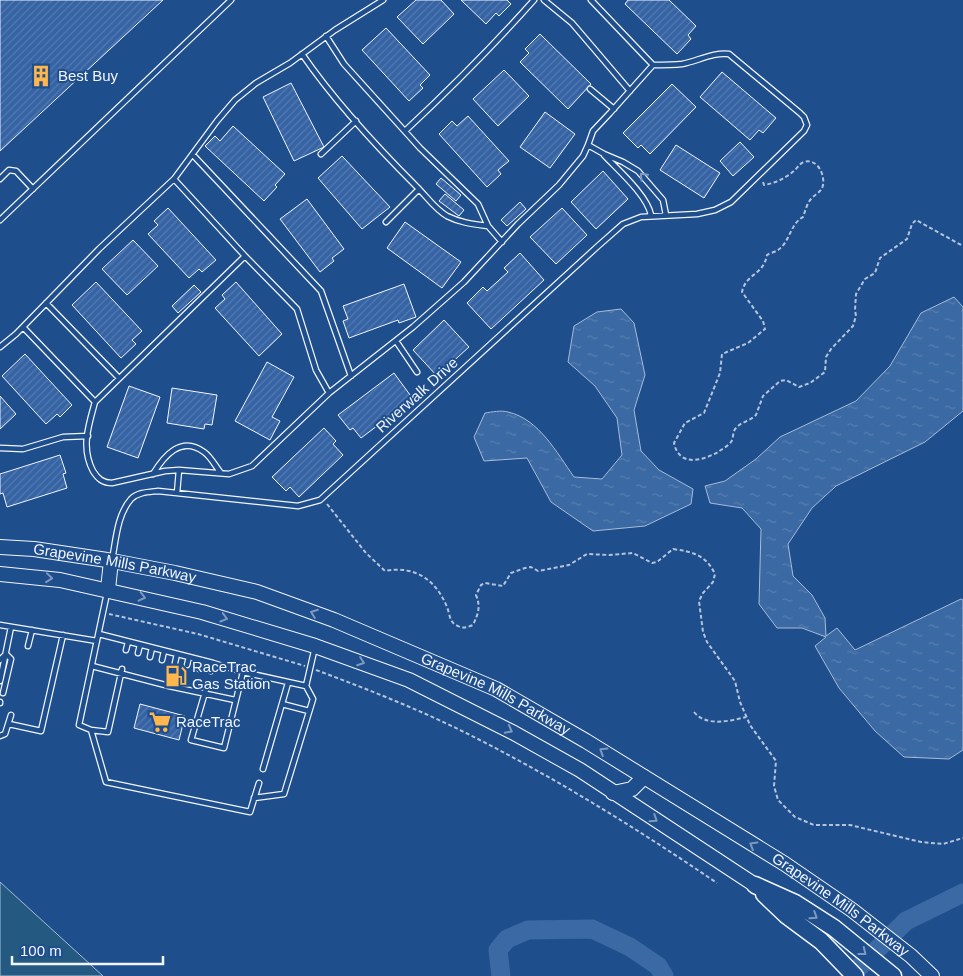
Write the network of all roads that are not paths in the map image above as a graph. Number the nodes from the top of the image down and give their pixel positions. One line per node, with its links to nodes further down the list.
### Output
1 (232, 0): 20 (lane)
2 (383, 0): 6 (lane)
3 (534, 0): 13 (lane)
4 (544, 0): 10 (lane)
5 (591, 0): 8 (lane)
6 (326, 36): 7 (lane); 13 (lane)
7 (302, 54): 12 (lane); 17 (lane)
8 (653, 66): 10 (lane); 23 (lane, Riverwalk Drive)
9 (590, 89): 11 (lane)
10 (630, 92): 11 (lane)
11 (614, 110): 14 (lane)
12 (356, 122): 15 (lane); 21 (lane)
13 (405, 130): 26 (lane)
14 (588, 145): 16 (lane); 27 (lane)
15 (321, 154)
16 (604, 154): 22 (lane); 23 (lane, one-way to 16)
17 (192, 155): 19 (lane); 34 (lane)
18 (0, 179): 20 (lane)
19 (174, 179): 28 (lane); 29 (lane)
20 (33, 189): 24 (lane)
21 (420, 189): 25 (lane); 26 (lane)
22 (650, 215): 23 (lane, Riverwalk Drive); 43 (lane, Riverwalk Drive)
23 (666, 215)
24 (0, 220)
25 (386, 222)
26 (488, 226): 27 (lane)
27 (502, 242): 31 (lane)
28 (245, 256): 35 (lane); 36 (lane)
29 (46, 303): 30 (lane); 35 (lane)
30 (23, 327): 32 (lane); 37 (lane)
31 (396, 341): 33 (lane); 34 (lane)
32 (0, 347)
33 (417, 372)
34 (352, 376): 36 (lane)
35 (119, 378): 37 (lane)
36 (329, 393): 42 (lane)
37 (95, 402): 38 (lane)
38 (88, 436): 39 (lane); 41 (lane)
39 (0, 448)
40 (179, 470): 41 (lane); 42 (lane); 43 (lane)
41 (153, 474): 42 (lane)
42 (221, 474)
43 (177, 492): 45 (lane, Riverwalk Drive)
44 (0, 547): 45 (main road, Grapevine Mills Parkway)
45 (111, 561): 47 (main road); 90 (main road, Grapevine Mills Parkway, one-way to 45)
46 (0, 574): 47 (main road, Grapevine Mills Parkway, one-way to 47)
47 (108, 590): 51 (lane); 57 (main road, Grapevine Mills Parkway, one-way to 57)
48 (0, 625): 49 (lane)
49 (11, 627): 50 (lane); 62 (lane)
50 (32, 630): 52 (lane); 56 (lane)
51 (98, 634): 53 (lane); 54 (lane)
52 (62, 635): 53 (lane); 86 (lane)
53 (97, 641): 71 (lane)
54 (128, 642): 55 (lane); 59 (lane)
55 (140, 645): 58 (lane); 61 (lane)
56 (28, 646)
57 (315, 646): 79 (lane); 92 (main road, Grapevine Mills Parkway, one-way to 92)
58 (152, 648): 60 (lane); 64 (lane)
59 (126, 650)
60 (164, 651): 63 (lane); 67 (lane)
61 (138, 653)
62 (6, 654): 66 (lane); 77 (lane); 81 (lane)
63 (177, 654): 65 (lane); 69 (lane)
64 (150, 657)
65 (189, 657): 68 (lane); 72 (lane)
66 (0, 660)
67 (162, 660)
68 (202, 660): 70 (lane); 73 (lane)
69 (175, 663)
70 (213, 663): 75 (lane); 76 (lane)
71 (92, 666): 74 (lane); 87 (lane)
72 (187, 666)
73 (199, 669)
74 (122, 671): 80 (lane); 87 (lane)
75 (211, 671)
76 (243, 672): 78 (lane); 82 (lane)
77 (0, 681)
78 (288, 683): 79 (lane); 83 (lane)
79 (306, 686): 84 (lane)
80 (206, 692): 82 (lane); 82 (lane)
81 (3, 693)
82 (235, 700)
83 (282, 704): 84 (lane); 89 (lane)
84 (309, 711): 93 (lane)
85 (11, 715): 86 (lane)
86 (9, 724): 88 (lane)
87 (91, 730): 93 (lane)
88 (0, 736)
89 (263, 768)
90 (644, 777): 92 (main road); 97 (main road, Grapevine Mills Parkway, one-way to 90)
91 (259, 783): 93 (lane)
92 (613, 793): 94 (main road, Grapevine Mills Parkway, one-way to 94)
93 (254, 798)
94 (755, 885): 95 (highway); 96 (highway, Grapevine Mills Parkway, one-way to 96)
95 (855, 976)
96 (893, 976)
97 (932, 976)

